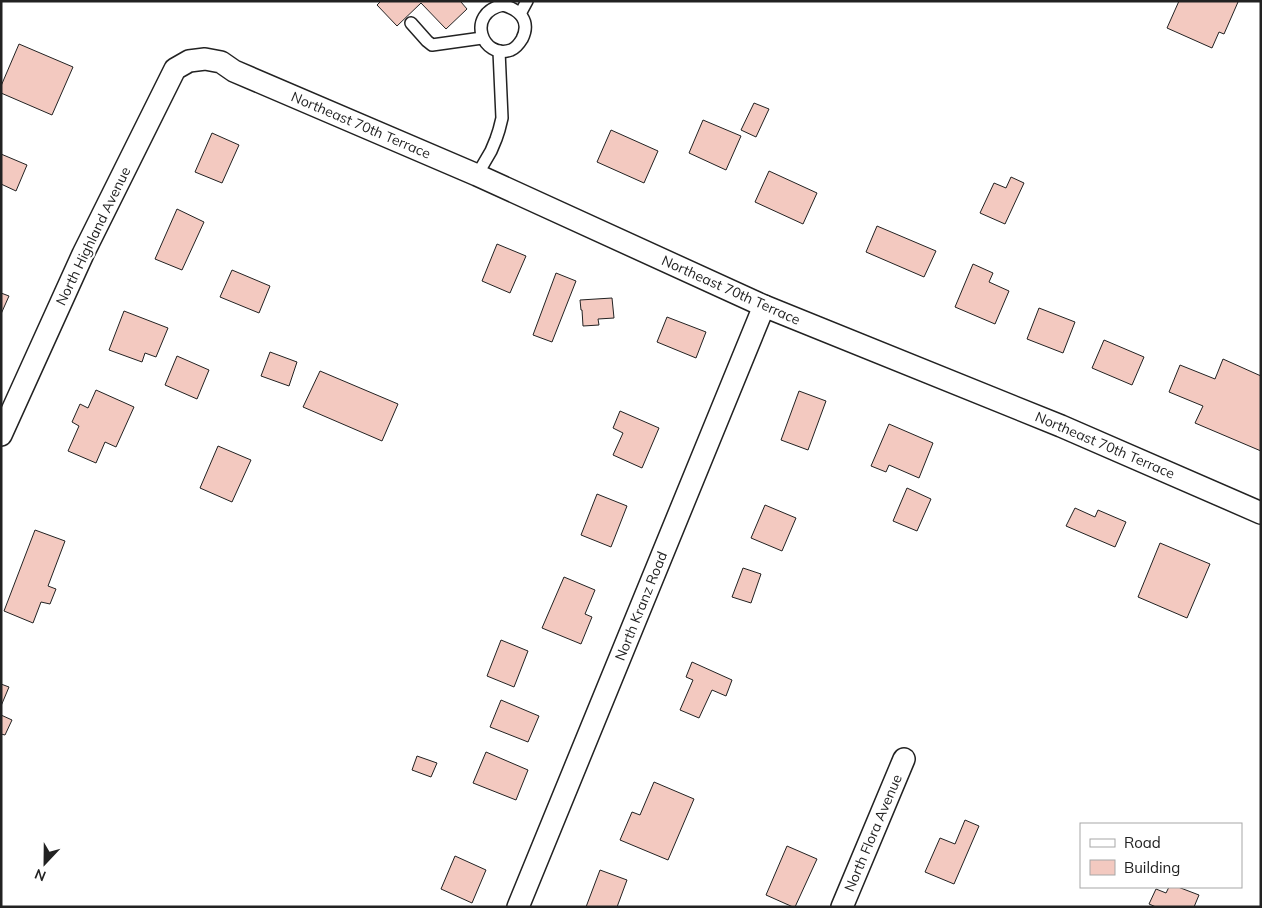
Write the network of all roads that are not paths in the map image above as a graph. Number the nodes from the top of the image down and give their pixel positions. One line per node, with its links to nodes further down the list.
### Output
1 (527, 1): 2 (lane)
2 (520, 14): 4 (lane); 5 (lane)
3 (411, 23): 4 (lane)
4 (482, 38): 5 (lane)
5 (499, 51): 7 (lane)
6 (205, 59): 7 (street, Northeast 70th Terrace); 9 (street, North Highland Avenue)
7 (477, 175): 8 (street, Northeast 70th Terrace)
8 (764, 306): 10 (street, Northeast 70th Terrace); 12 (street, North Kranz Road)
9 (1, 435)
10 (1261, 513)
11 (904, 759): 13 (street, North Flora Avenue)
12 (518, 907)
13 (842, 907)

